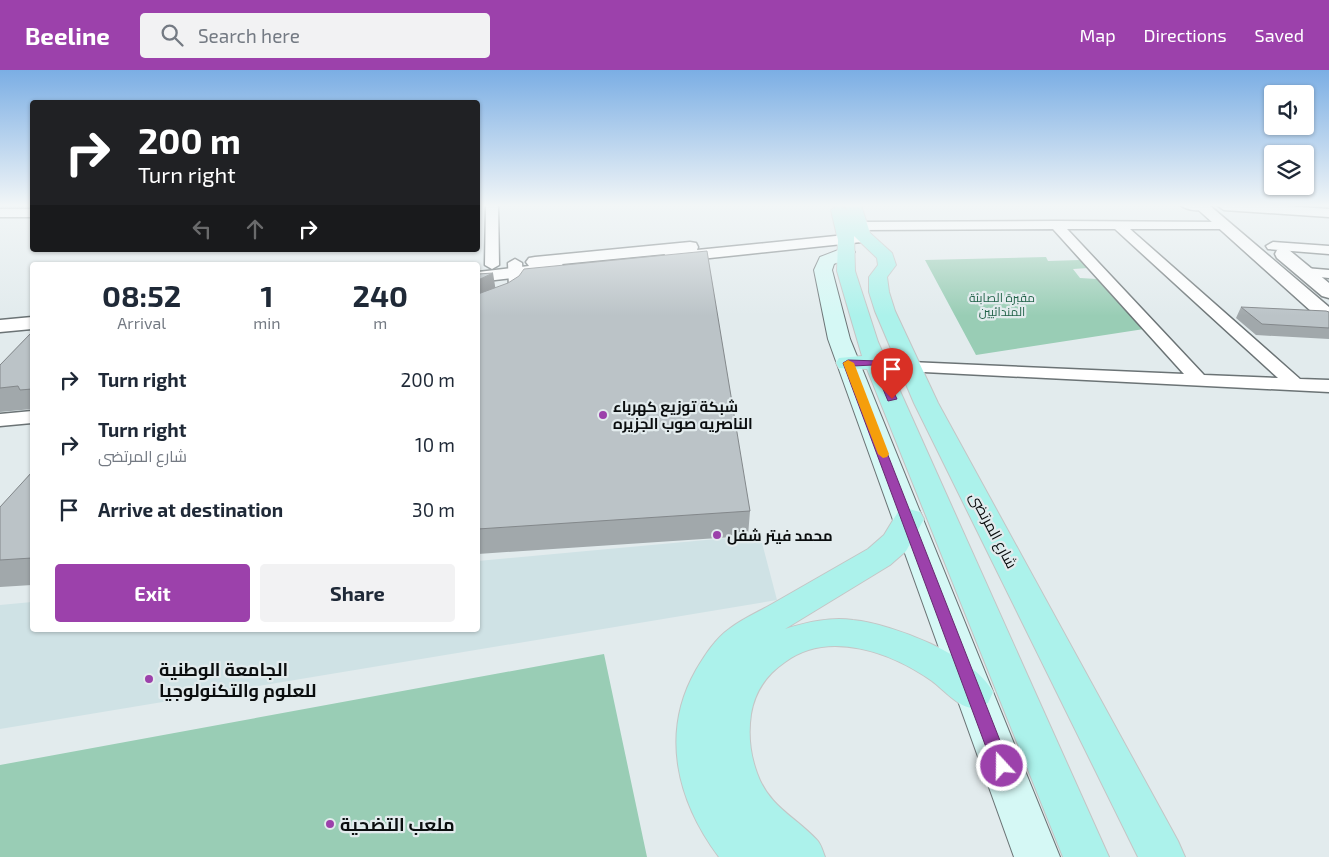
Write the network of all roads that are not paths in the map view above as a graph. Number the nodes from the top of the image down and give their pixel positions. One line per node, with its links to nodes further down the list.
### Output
1 (488, 242): 11 (street)
2 (763, 242): 12 (street)
3 (852, 242): 24 (main road)
4 (869, 242): 25 (main road, شارع المرتضى)
5 (1071, 242): 26 (street)
6 (1137, 242): 27 (street)
7 (1245, 242): 17 (street)
8 (1268, 242): 9 (street)
9 (1273, 246): 10 (street); 13 (street)
10 (1329, 250)
11 (485, 266): 12 (street)
12 (516, 268): 15 (street); 18 (street)
13 (1305, 272): 14 (street); 16 (street)
14 (1329, 274)
15 (480, 276)
16 (1329, 292)
17 (1321, 304): 21 (street)
18 (480, 307)
19 (30, 312): 20 (street)
20 (0, 315)
21 (1329, 317)
22 (30, 323): 23 (street)
23 (0, 326)
24 (862, 363): 31 (main road); 37 (main road)
25 (910, 367): 26 (street); 38 (main road, شارع المرتضى)
26 (1199, 380): 27 (street)
27 (1295, 384): 28 (street)
28 (1329, 386)
29 (30, 417): 30 (street)
30 (0, 420)
31 (909, 519): 32 (main road); 33 (main road)
32 (766, 638): 33 (main road); 34 (main road); 35 (main road)
33 (974, 692): 36 (main road)
34 (748, 857)
35 (802, 857)
36 (1037, 857)
37 (1086, 857)
38 (1162, 857)

